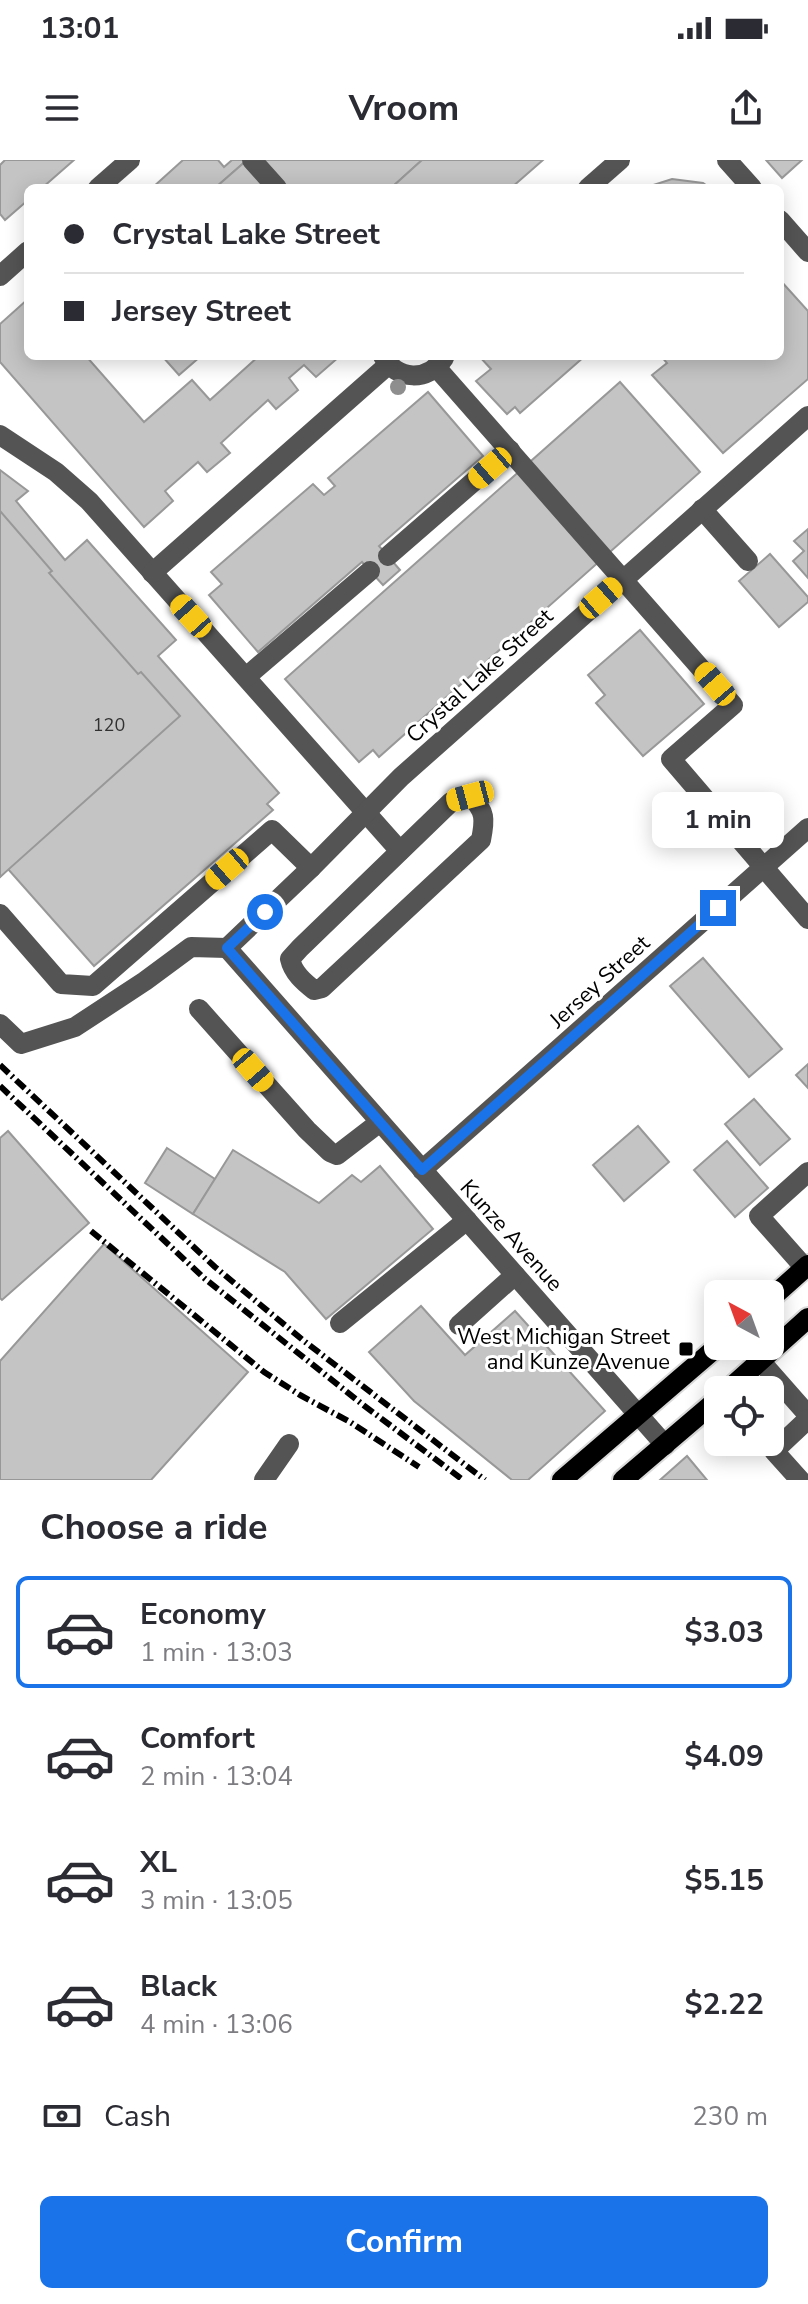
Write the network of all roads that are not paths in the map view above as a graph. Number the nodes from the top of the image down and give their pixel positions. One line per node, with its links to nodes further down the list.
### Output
1 (130, 160): 5 (street)
2 (252, 160): 6 (street)
3 (620, 160): 7 (street)
4 (727, 160): 8 (street)
5 (103, 184)
6 (273, 184)
7 (593, 184)
8 (748, 184)
9 (794, 225): 10 (street)
10 (808, 252)
11 (24, 255): 12 (street)
12 (0, 276)
13 (385, 360): 14 (street); 22 (street)
14 (440, 362): 17 (street)
15 (808, 416): 18 (street, Crystal Lake Street)
16 (0, 435): 22 (street)
17 (510, 450): 19 (street); 23 (street)
18 (702, 509): 20 (street); 23 (street, Crystal Lake Street)
19 (388, 556)
20 (748, 561)
21 (370, 571): 24 (street)
22 (152, 573): 24 (street)
23 (624, 579): 25 (street, Crystal Lake Street); 29 (street)
24 (246, 677): 25 (street)
25 (365, 811): 27 (street); 28 (street, Crystal Lake Street)
26 (808, 828): 29 (street, Jersey Street)
27 (400, 851): 33 (street); 33 (street)
28 (311, 868): 30 (street); 32 (street, Crystal Lake Street)
29 (763, 868): 31 (street); 38 (street, Jersey Street)
30 (0, 914)
31 (808, 919)
32 (227, 948): 34 (street, Kunze Avenue); 36 (street)
33 (306, 984): 34 (street)
34 (280, 1008): 37 (street, Kunze Avenue)
35 (199, 1009): 37 (street)
36 (0, 1024)
37 (380, 1122): 38 (street, Kunze Avenue)
38 (422, 1170): 40 (street, Kunze Avenue)
39 (808, 1172): 41 (street)
40 (467, 1220): 42 (street, Kunze Avenue); 45 (street)
41 (806, 1266): 43 (main road)
42 (515, 1275): 46 (street); 51 (street, Kunze Avenue)
43 (784, 1286)
44 (808, 1318): 47 (main road)
45 (340, 1323)
46 (459, 1325)
47 (784, 1334)
48 (704, 1358): 51 (main road)
49 (759, 1360): 52 (street)
50 (704, 1411): 54 (main road)
51 (639, 1415): 54 (street, Kunze Avenue); 56 (main road)
52 (808, 1417): 58 (street)
53 (289, 1444): 55 (street)
54 (665, 1445): 57 (main road)
55 (264, 1480)
56 (562, 1480)
57 (623, 1480)
58 (800, 1480)

